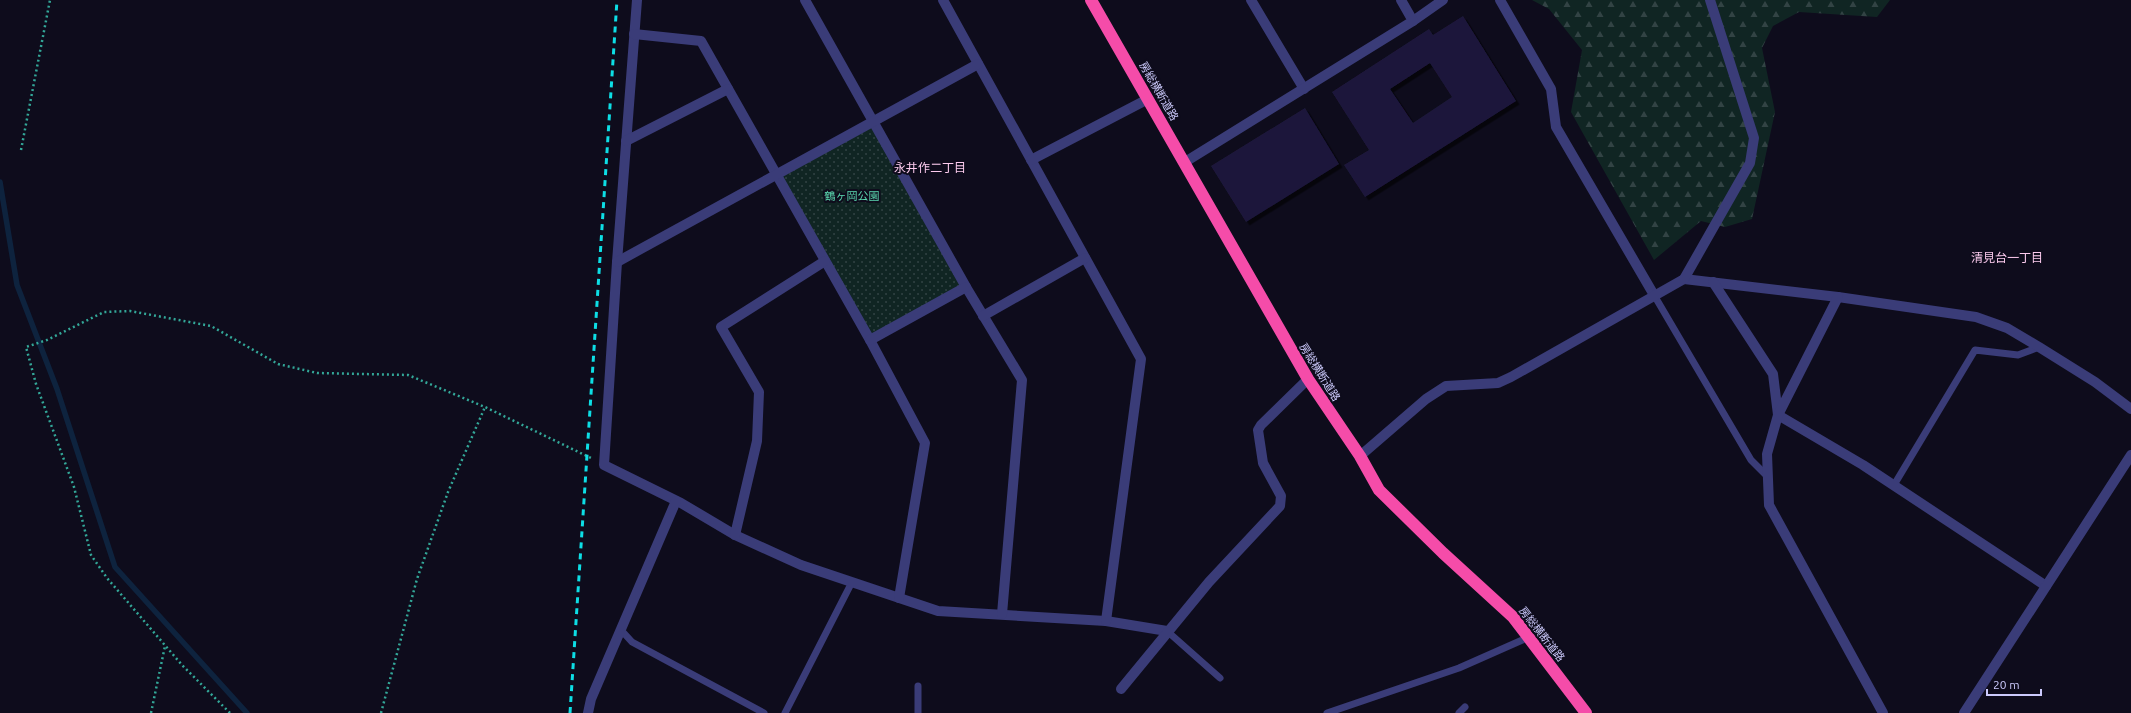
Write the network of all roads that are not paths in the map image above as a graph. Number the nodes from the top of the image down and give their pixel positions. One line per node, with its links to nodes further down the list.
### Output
1 (637, 0): 11 (street)
2 (805, 0): 16 (street)
3 (943, 0): 12 (street)
4 (1091, 0): 15 (highway, 房総横断道路)
5 (1251, 0): 14 (street)
6 (1400, 0): 10 (street)
7 (1443, 0): 10 (street)
8 (1500, 0): 27 (street)
9 (1710, 0): 24 (street)
10 (1413, 21): 14 (street)
11 (634, 34): 13 (street); 17 (street)
12 (978, 64): 16 (street); 18 (street)
13 (728, 89): 17 (street); 20 (street)
14 (1304, 89): 19 (street)
15 (1148, 99): 18 (street); 19 (highway, 房総横断道路)
16 (873, 121): 20 (street); 26 (street)
17 (626, 141): 23 (street)
18 (1031, 160): 21 (street)
19 (1185, 162): 32 (highway, 房総横断道路)
20 (776, 174): 22 (street); 23 (street)
21 (1085, 258): 29 (street); 45 (street)
22 (825, 261): 30 (street); 40 (street)
23 (617, 262): 39 (street)
24 (1684, 279): 25 (street); 27 (street)
25 (1713, 282): 28 (street); 34 (street)
26 (966, 287): 29 (street); 30 (street)
27 (1654, 295): 36 (street); 37 (lane)
28 (1838, 297): 31 (street); 34 (street)
29 (983, 316): 44 (street)
30 (870, 340): 43 (street)
31 (2039, 347): 33 (street); 38 (lane)
32 (1308, 379): 36 (highway, 房総横断道路); 47 (street)
33 (2131, 409)
34 (1778, 415): 37 (street); 38 (street)
35 (2131, 455): 42 (street)
36 (1360, 456): 48 (highway, 房総横断道路)
37 (1768, 477): 60 (street)
38 (1894, 485): 42 (street)
39 (676, 501): 40 (street); 46 (street)
40 (735, 535): 41 (street)
41 (852, 582): 43 (street); 55 (lane)
42 (2046, 586): 61 (street)
43 (899, 598): 44 (street)
44 (1002, 614): 45 (street)
45 (1106, 621): 47 (street)
46 (620, 630): 53 (street); 54 (lane)
47 (1167, 631): 49 (lane); 51 (street)
48 (1529, 637): 57 (lane); 59 (highway, 房総横断道路)
49 (1220, 678)
50 (918, 686): 56 (lane)
51 (1121, 689)
52 (1465, 707): 58 (lane)
53 (588, 713)
54 (764, 713)
55 (785, 713)
56 (918, 713)
57 (1327, 713)
58 (1459, 713)
59 (1586, 713)
60 (1883, 713)
61 (1964, 713)

